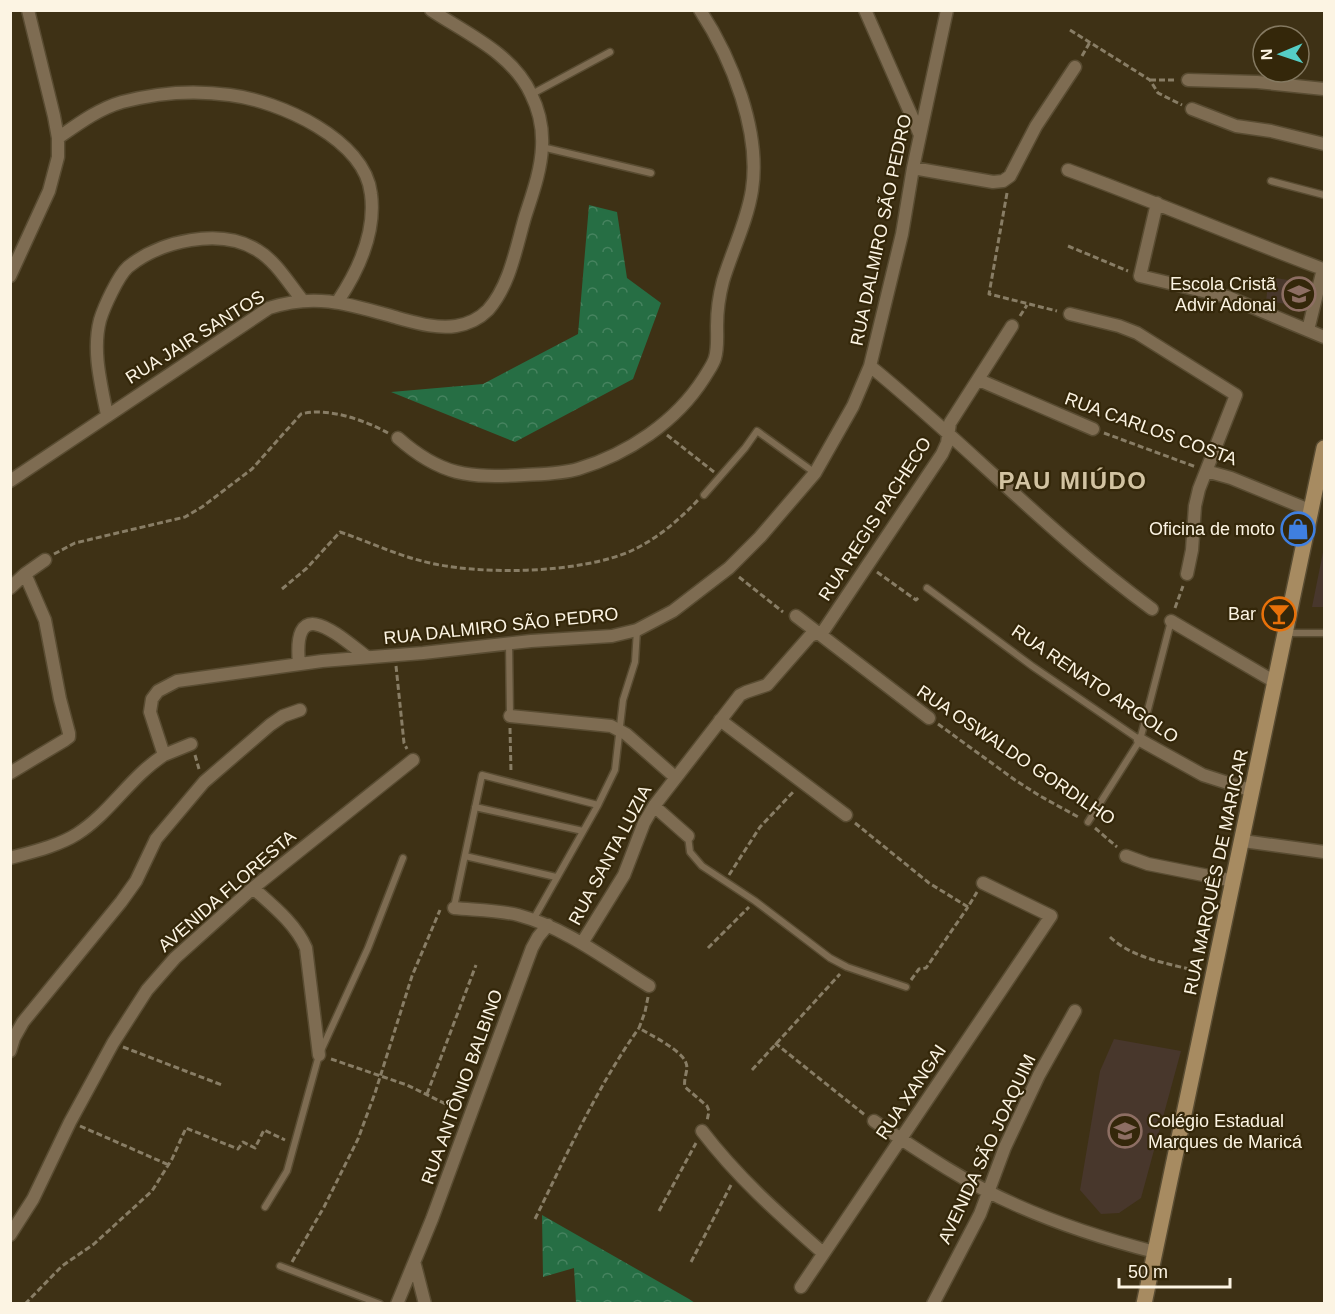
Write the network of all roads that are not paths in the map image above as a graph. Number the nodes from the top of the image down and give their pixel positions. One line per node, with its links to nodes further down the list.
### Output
1 (28, 10): 13 (street)
2 (431, 10): 10 (street, RUA JAIR SANTOS)
3 (700, 10): 34 (street)
4 (865, 10): 12 (street)
5 (947, 10): 12 (street, RUA DALMIRO SÃO PEDRO)
6 (610, 52): 10 (lane)
7 (1075, 67): 16 (street)
8 (1188, 81): 9 (street)
9 (1324, 89)
10 (531, 94): 15 (street, RUA JAIR SANTOS)
11 (1192, 109): 14 (street)
12 (920, 135): 16 (street, RUA DALMIRO SÃO PEDRO)
13 (58, 138): 22 (street); 24 (street)
14 (1324, 144)
15 (542, 147): 18 (lane); 24 (street, RUA JAIR SANTOS)
16 (913, 168): 29 (street, RUA DALMIRO SÃO PEDRO)
17 (1068, 170): 21 (street)
18 (651, 173)
19 (1271, 181): 20 (lane)
20 (1324, 195)
21 (1157, 203): 27 (street); 27 (street)
22 (10, 276)
23 (303, 301): 24 (street, RUA JAIR SANTOS); 31 (street, RUA JAIR SANTOS); 31 (street)
24 (338, 301)
25 (1070, 314): 36 (street)
26 (1012, 326): 30 (street, RUA REGIS PACHECO)
27 (1308, 330): 28 (street)
28 (1324, 337)
29 (870, 366): 33 (street); 37 (street, RUA DALMIRO SÃO PEDRO)
30 (979, 380): 32 (street, RUA CARLOS COSTA); 33 (street, RUA REGIS PACHECO)
31 (107, 415): 38 (street, RUA JAIR SANTOS)
32 (1093, 429)
33 (948, 433): 46 (street); 50 (street, RUA REGIS PACHECO)
34 (398, 438)
35 (1324, 448): 40 (main road, RUA MARQUÊS DE MARICAR)
36 (1206, 471): 40 (street, RUA CARLOS COSTA); 43 (street)
37 (815, 472): 39 (lane); 49 (street, RUA DALMIRO SÃO PEDRO)
38 (10, 481)
39 (704, 495)
40 (1312, 511): 51 (main road, RUA MARQUÊS DE MARICAR)
41 (45, 560): 42 (street)
42 (25, 574): 44 (street); 66 (street)
43 (1187, 574)
44 (10, 588)
45 (927, 588): 62 (lane, RUA RENATO ARGOLO)
46 (1152, 609)
47 (796, 616): 50 (street, RUA OSWALDO GORDILHO)
48 (1171, 621): 56 (street); 62 (lane)
49 (637, 630): 53 (street, RUA DALMIRO SÃO PEDRO); 61 (lane)
50 (817, 633): 59 (street, RUA OSWALDO GORDILHO); 60 (street, RUA SANTA LUZIA)
51 (1286, 633): 52 (lane); 56 (main road, RUA MARQUÊS DE MARICAR)
52 (1324, 633)
53 (509, 643): 54 (street, RUA DALMIRO SÃO PEDRO); 58 (lane)
54 (367, 657): 55 (street, RUA DALMIRO SÃO PEDRO); 55 (street)
55 (299, 664): 64 (street, RUA DALMIRO SÃO PEDRO)
56 (1275, 682): 68 (main road, RUA MARQUÊS DE MARICAR)
57 (300, 710): 93 (street)
58 (510, 716): 61 (street)
59 (929, 718)
60 (720, 720): 67 (street, RUA SANTA LUZIA); 72 (street)
61 (621, 731): 67 (street); 69 (lane)
62 (1140, 740): 68 (street, RUA RENATO ARGOLO); 73 (lane)
63 (191, 744): 64 (street)
64 (164, 755): 80 (street)
65 (413, 760): 85 (street, AVENIDA FLORESTA)
66 (10, 773)
67 (675, 777): 70 (street, RUA SANTA LUZIA)
68 (1253, 791): 76 (main road, RUA MARQUÊS DE MARICAR)
69 (598, 805): 71 (lane); 74 (lane)
70 (654, 806): 75 (street); 89 (street, RUA SANTA LUZIA)
71 (476, 807): 74 (lane); 78 (lane)
72 (846, 815)
73 (1088, 822)
74 (583, 831): 82 (lane)
75 (688, 836): 91 (lane)
76 (1243, 841): 77 (street); 83 (main road, RUA MARQUÊS DE MARICAR)
77 (1324, 852)
78 (465, 856): 82 (lane); 86 (lane)
79 (1126, 856): 83 (street)
80 (10, 858)
81 (403, 858): 95 (lane)
82 (556, 877): 87 (lane)
83 (1234, 881): 102 (main road, RUA MARQUÊS DE MARICAR)
84 (983, 883): 98 (street, RUA XANGAI)
85 (254, 888): 95 (street); 101 (street, AVENIDA FLORESTA)
86 (454, 908): 87 (street)
87 (533, 920): 88 (street)
88 (548, 925): 89 (street); 104 (street, RUA ANTÔNIO BALBINO)
89 (582, 943): 90 (street)
90 (649, 986)
91 (906, 987)
92 (1075, 1011): 99 (street, AVENIDA SÃO JOAQUIM)
93 (12, 1038): 94 (street)
94 (10, 1051)
95 (319, 1055): 100 (lane)
96 (874, 1121): 98 (street)
97 (702, 1131): 103 (street)
98 (901, 1139): 99 (street); 103 (street, RUA XANGAI)
99 (990, 1192): 102 (street); 110 (street, AVENIDA SÃO JOAQUIM)
100 (265, 1207)
101 (10, 1235)
102 (1155, 1252): 111 (main road, RUA MARQUÊS DE MARICAR)
103 (823, 1253): 106 (street, RUA XANGAI)
104 (414, 1264): 108 (street, RUA ANTÔNIO BALBINO); 109 (street)
105 (280, 1266): 107 (lane)
106 (801, 1287)
107 (380, 1304)
108 (397, 1304)
109 (425, 1304)
110 (933, 1304)
111 (1144, 1304)

